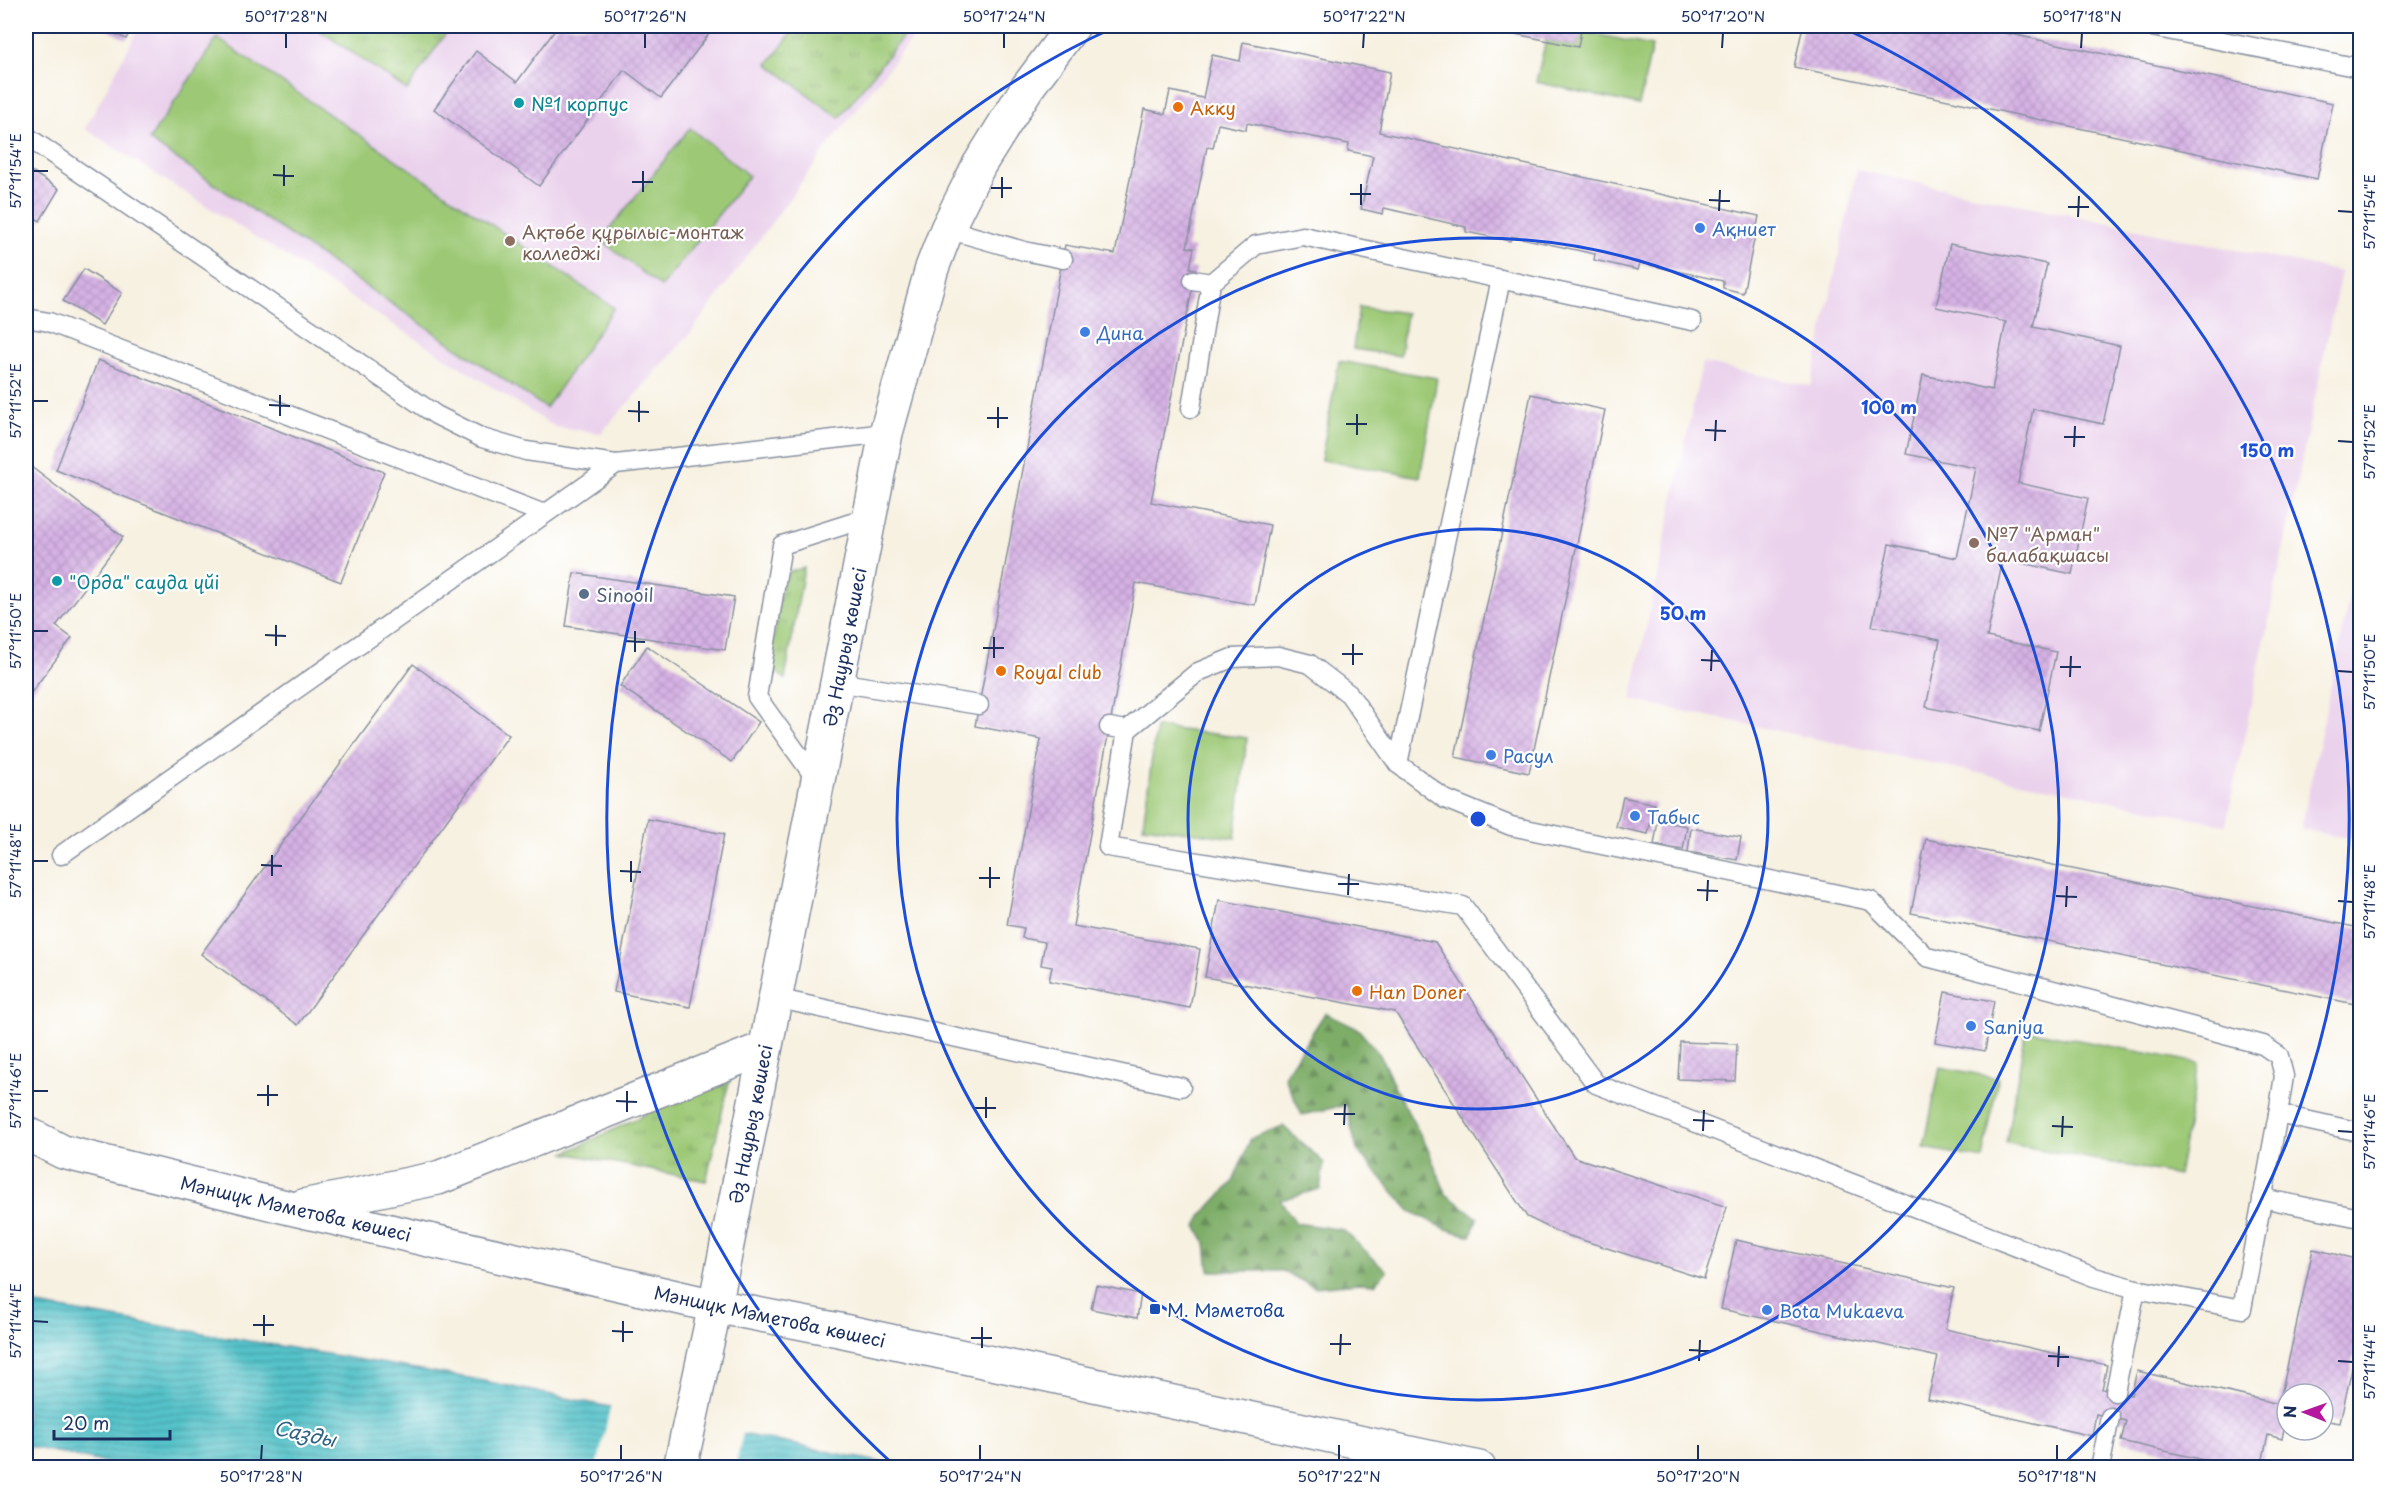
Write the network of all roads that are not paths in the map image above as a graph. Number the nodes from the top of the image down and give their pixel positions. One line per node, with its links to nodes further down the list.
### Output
1 (1073, 26): 5 (main road, Әз Наурыз көшесі)
2 (2147, 26): 3 (lane)
3 (2361, 68)
4 (26, 136): 12 (lane)
5 (947, 229): 6 (lane); 11 (main road, Әз Наурыз көшесі)
6 (1063, 259)
7 (1501, 279): 9 (lane); 10 (lane); 17 (lane)
8 (26, 318): 13 (lane)
9 (1692, 321)
10 (1191, 408)
11 (886, 433): 12 (lane); 14 (main road, Әз Наурыз көшесі)
12 (616, 464): 13 (lane)
13 (544, 514): 19 (lane)
14 (870, 517): 15 (main road, Әз Наурыз көшесі); 18 (lane)
15 (837, 682): 16 (lane); 18 (main road, Әз Наурыз көшесі)
16 (978, 705)
17 (1398, 764): 23 (lane); 31 (lane)
18 (818, 782): 20 (main road, Әз Наурыз көшесі)
19 (61, 855)
20 (775, 998): 21 (main road, Әз Наурыз көшесі); 22 (lane)
21 (765, 1048): 29 (main road); 32 (main road, Әз Наурыз көшесі)
22 (1181, 1087)
23 (2278, 1114): 24 (lane); 28 (lane)
24 (2361, 1132)
25 (26, 1133): 27 (main road, Мәншүк Мәметова көшесі)
26 (26, 1151): 27 (main road, Мәншүк Мәметова көшесі)
27 (63, 1152): 29 (main road, Мәншүк Мәметова көшесі)
28 (2262, 1198): 30 (lane); 31 (lane)
29 (290, 1208): 32 (main road, Мәншүк Мәметова көшесі)
30 (2361, 1218)
31 (2136, 1289): 33 (lane)
32 (715, 1306): 35 (main road, Әз Наурыз көшесі); 36 (main road, Мәншүк Мәметова көшесі)
33 (2115, 1392)
34 (2110, 1417): 37 (lane)
35 (680, 1467)
36 (1479, 1467)
37 (2100, 1467)

